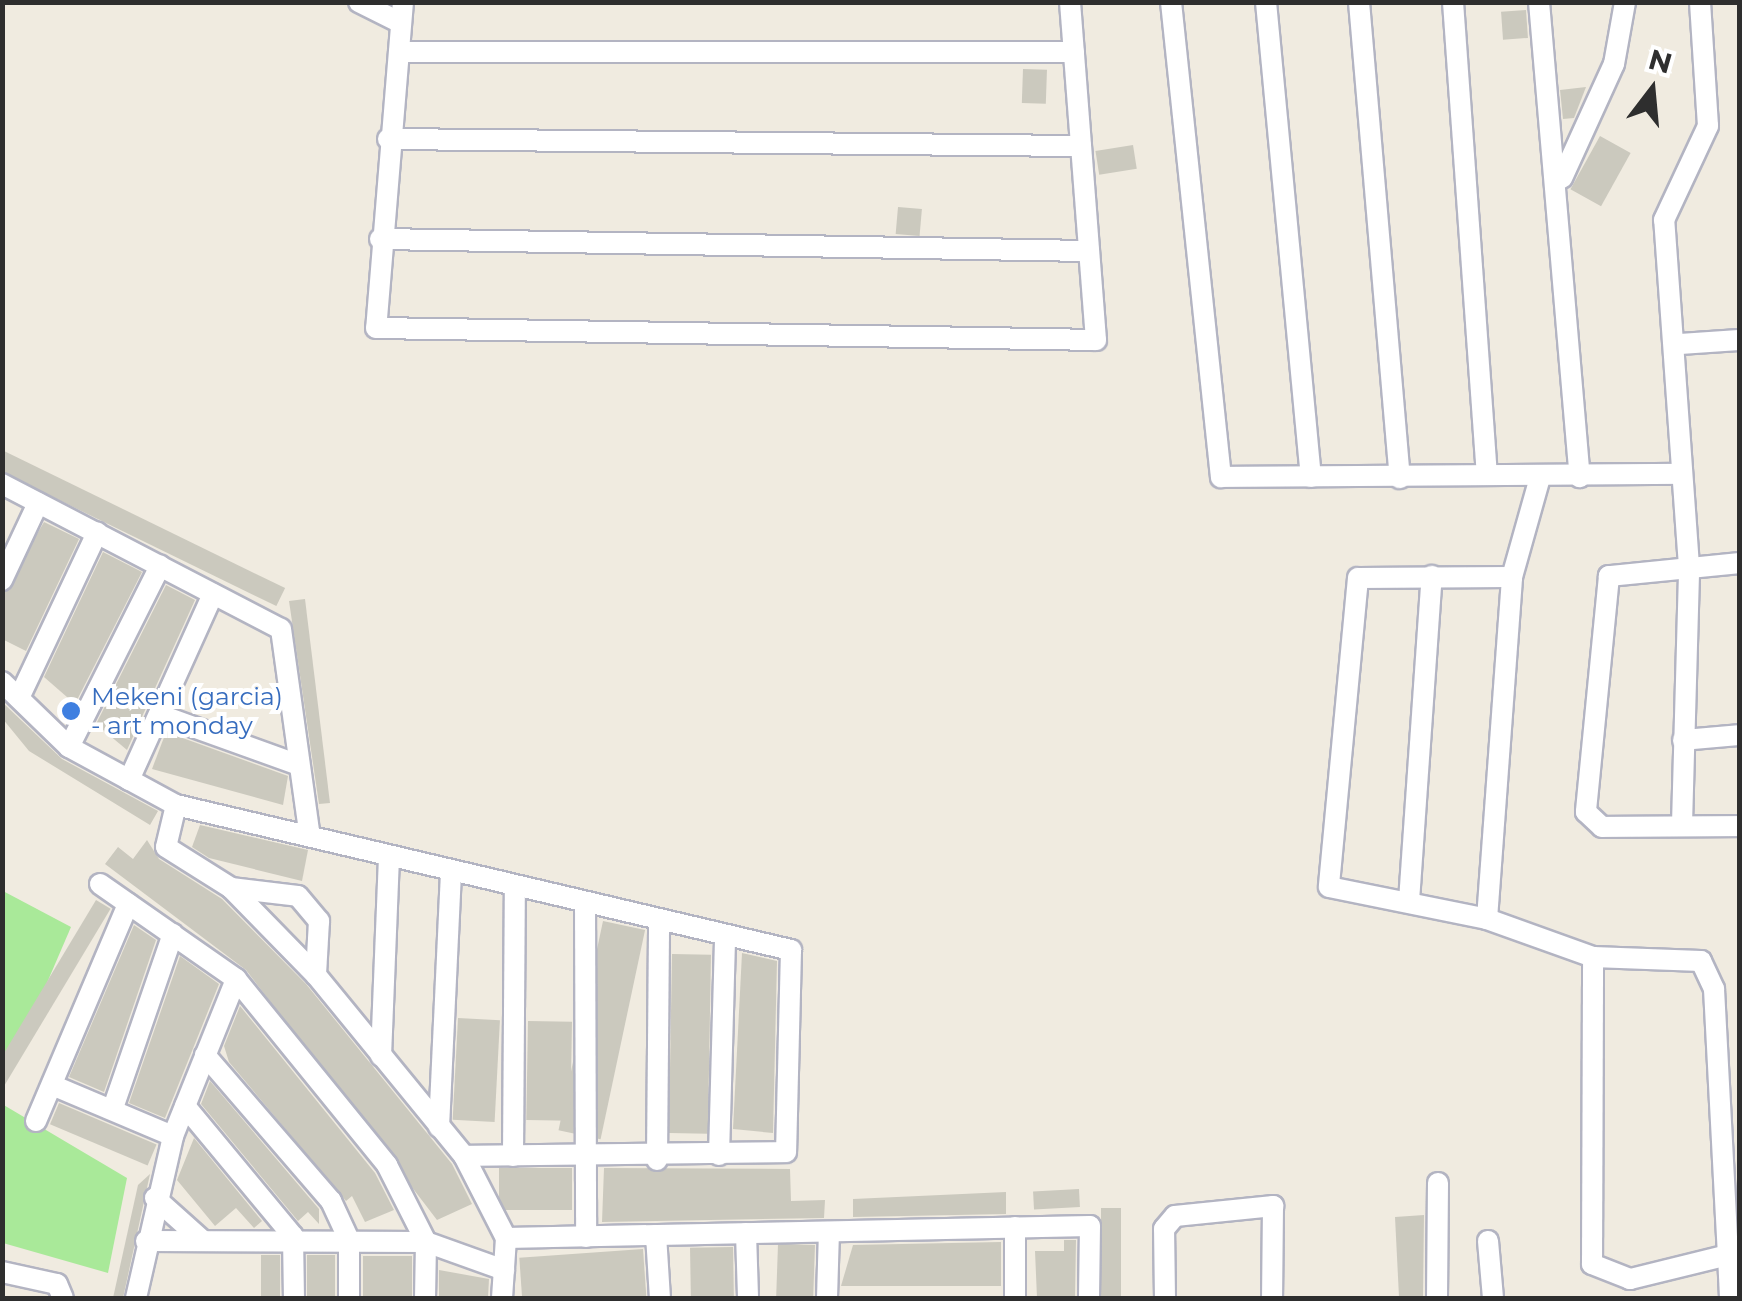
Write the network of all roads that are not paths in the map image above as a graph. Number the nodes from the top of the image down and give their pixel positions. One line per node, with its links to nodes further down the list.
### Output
1 (359, 2): 10 (street)
2 (1070, 2): 12 (street)
3 (1171, 2): 22 (street)
4 (1266, 2): 22 (street)
5 (1360, 2): 24 (street)
6 (1453, 2): 20 (street)
7 (1539, 2): 15 (street)
8 (1625, 2): 15 (street)
9 (1700, 2): 19 (street)
10 (402, 12): 11 (street)
11 (400, 52): 12 (street); 13 (street)
12 (1074, 52): 14 (street)
13 (388, 138): 14 (street); 16 (street)
14 (1081, 146): 17 (street)
15 (1562, 180): 23 (street)
16 (380, 240): 17 (street); 17 (street)
17 (1089, 252)
18 (1740, 340): 19 (street)
19 (1679, 344): 21 (street)
20 (1487, 473): 24 (street); 25 (street)
21 (1680, 474): 23 (street); 31 (street)
22 (1310, 476): 24 (street)
23 (1580, 477): 25 (street)
24 (1400, 478)
25 (1539, 481): 33 (street)
26 (2, 484): 27 (street)
27 (38, 503): 28 (street); 34 (street)
28 (97, 533): 30 (street); 37 (street)
29 (1740, 564): 31 (street)
30 (160, 566): 35 (street); 41 (street)
31 (1690, 566): 40 (street); 45 (street)
32 (1432, 576): 33 (street); 53 (street); 53 (street)
33 (1512, 577): 56 (street)
34 (2, 580)
35 (213, 594): 38 (street); 42 (street)
36 (2, 682): 37 (street)
37 (19, 698): 41 (street)
38 (160, 715): 42 (street); 43 (street)
39 (1740, 735): 40 (street)
40 (1684, 740): 45 (street)
41 (69, 747): 43 (street)
42 (296, 764): 47 (street)
43 (129, 780): 44 (street)
44 (176, 805): 47 (street); 52 (street)
45 (1682, 824): 46 (street)
46 (1740, 826)
47 (308, 830): 48 (street)
48 (389, 857): 49 (street); 64 (street)
49 (451, 871): 51 (street); 69 (street)
50 (100, 884): 55 (street)
51 (516, 886): 54 (street); 73 (street)
52 (232, 888): 61 (street); 61 (street)
53 (1409, 901): 56 (street)
54 (586, 903): 57 (street); 75 (street)
55 (128, 904): 58 (street); 65 (street)
56 (1487, 919): 60 (street)
57 (659, 920): 59 (street); 74 (street)
58 (173, 934): 62 (street); 67 (street)
59 (726, 935): 71 (street); 71 (street)
60 (1594, 957): 90 (street); 90 (street)
61 (316, 975): 64 (street)
62 (236, 979): 63 (street); 89 (street)
63 (205, 1055): 66 (street); 86 (street)
64 (381, 1056): 69 (street)
65 (52, 1084): 67 (street); 68 (street)
66 (185, 1106): 70 (street); 82 (street)
67 (113, 1108): 70 (street)
68 (36, 1120)
69 (439, 1127): 72 (street)
70 (173, 1136): 77 (street)
71 (718, 1155): 74 (street)
72 (464, 1156): 73 (street); 84 (street)
73 (513, 1156): 75 (street)
74 (656, 1160): 75 (street)
75 (587, 1161): 83 (street)
76 (1438, 1183): 106 (street)
77 (155, 1198): 85 (street); 87 (street)
78 (1015, 1228): 79 (street); 102 (street); 103 (street)
79 (829, 1232): 80 (street); 101 (street)
80 (746, 1233): 81 (street); 100 (street)
81 (656, 1235): 83 (street); 99 (street)
82 (293, 1236): 85 (street); 86 (street); 95 (street)
83 (586, 1236): 84 (street)
84 (506, 1238): 91 (street)
85 (202, 1240): 87 (street)
86 (348, 1240): 89 (street); 96 (street)
87 (146, 1241): 94 (street)
88 (1488, 1241): 107 (street)
89 (426, 1242): 91 (street); 97 (street)
90 (1728, 1255): 108 (street)
91 (504, 1270): 98 (street)
92 (2, 1272): 93 (street)
93 (63, 1298)
94 (136, 1298)
95 (294, 1298)
96 (350, 1298)
97 (425, 1298)
98 (502, 1298)
99 (660, 1298)
100 (748, 1298)
101 (828, 1298)
102 (1015, 1298)
103 (1090, 1298)
104 (1165, 1298): 105 (street)
105 (1272, 1298)
106 (1438, 1298)
107 (1493, 1298)
108 (1730, 1298)

